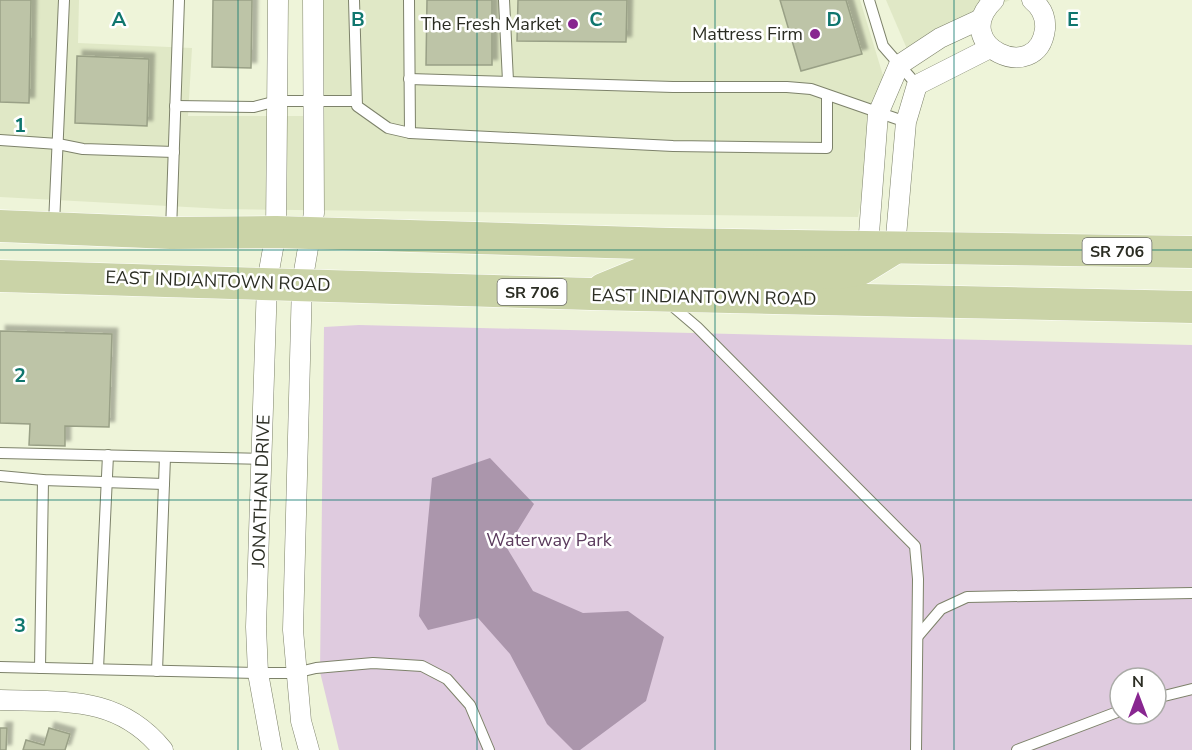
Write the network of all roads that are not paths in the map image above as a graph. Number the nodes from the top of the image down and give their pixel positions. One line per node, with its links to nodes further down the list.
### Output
1 (64, 0): 26 (lane)
2 (178, 0): 21 (lane)
3 (278, 0): 19 (street, JONATHAN DRIVE)
4 (313, 0): 18 (street, JONATHAN DRIVE)
5 (354, 0): 20 (lane)
6 (409, 0): 14 (lane)
7 (504, 0): 15 (lane)
8 (869, 0): 13 (lane)
9 (994, 0): 11 (street)
10 (1032, 0): 12 (street)
11 (981, 19): 12 (street); 13 (street)
12 (990, 48): 16 (street)
13 (899, 65): 16 (lane); 22 (street)
14 (410, 79): 15 (lane); 24 (lane)
15 (508, 81): 17 (lane)
16 (917, 85): 23 (street)
17 (827, 96): 22 (lane); 24 (lane)
18 (314, 100): 19 (lane); 20 (lane); 32 (street, JONATHAN DRIVE)
19 (277, 101): 21 (lane); 30 (street, JONATHAN DRIVE)
20 (355, 101): 24 (lane)
21 (175, 106): 27 (lane)
22 (878, 114): 23 (lane); 33 (street)
23 (906, 122): 33 (street)
24 (410, 133)
25 (0, 140): 26 (lane)
26 (58, 144): 27 (lane); 29 (lane)
27 (174, 152): 31 (lane)
28 (0, 226): 29 (main road, SR 706)
29 (54, 228): 31 (main road, SR 706)
30 (276, 232): 31 (main road, SR 706); 32 (main road, SR 706); 36 (street, JONATHAN DRIVE)
31 (171, 233)
32 (311, 233): 33 (main road, SR 706); 37 (street, JONATHAN DRIVE)
33 (881, 248): 34 (main road, SR 706); 38 (main road)
34 (1192, 252)
35 (0, 276): 36 (main road, EAST INDIANTOWN ROAD / SR 706)
36 (267, 282): 37 (main road, EAST INDIANTOWN ROAD / SR 706); 44 (street, JONATHAN DRIVE)
37 (302, 283): 38 (main road, EAST INDIANTOWN ROAD / SR 706); 56 (street, JONATHAN DRIVE)
38 (591, 294): 39 (main road, EAST INDIANTOWN ROAD / SR 706)
39 (661, 296): 40 (main road, EAST INDIANTOWN ROAD / SR 706); 50 (lane)
40 (1192, 307)
41 (0, 453): 42 (lane)
42 (108, 455): 43 (lane); 47 (lane)
43 (165, 457): 44 (lane); 48 (lane)
44 (262, 459): 55 (street, JONATHAN DRIVE)
45 (0, 476): 46 (lane)
46 (44, 480): 47 (lane); 52 (lane)
47 (107, 481): 48 (lane); 53 (lane)
48 (164, 484): 54 (lane)
49 (1192, 593): 50 (lane)
50 (918, 636): 65 (lane)
51 (0, 667): 52 (lane)
52 (40, 668): 53 (lane)
53 (98, 669): 54 (lane)
54 (157, 671): 55 (lane)
55 (258, 673): 56 (lane); 62 (street, JONATHAN DRIVE)
56 (295, 673): 63 (street, JONATHAN DRIVE); 64 (lane)
57 (1192, 688): 58 (lane)
58 (1168, 695)
59 (0, 700): 61 (street)
60 (1108, 716): 66 (lane)
61 (164, 750)
62 (272, 750)
63 (309, 750)
64 (489, 750)
65 (916, 750)
66 (1017, 750)

